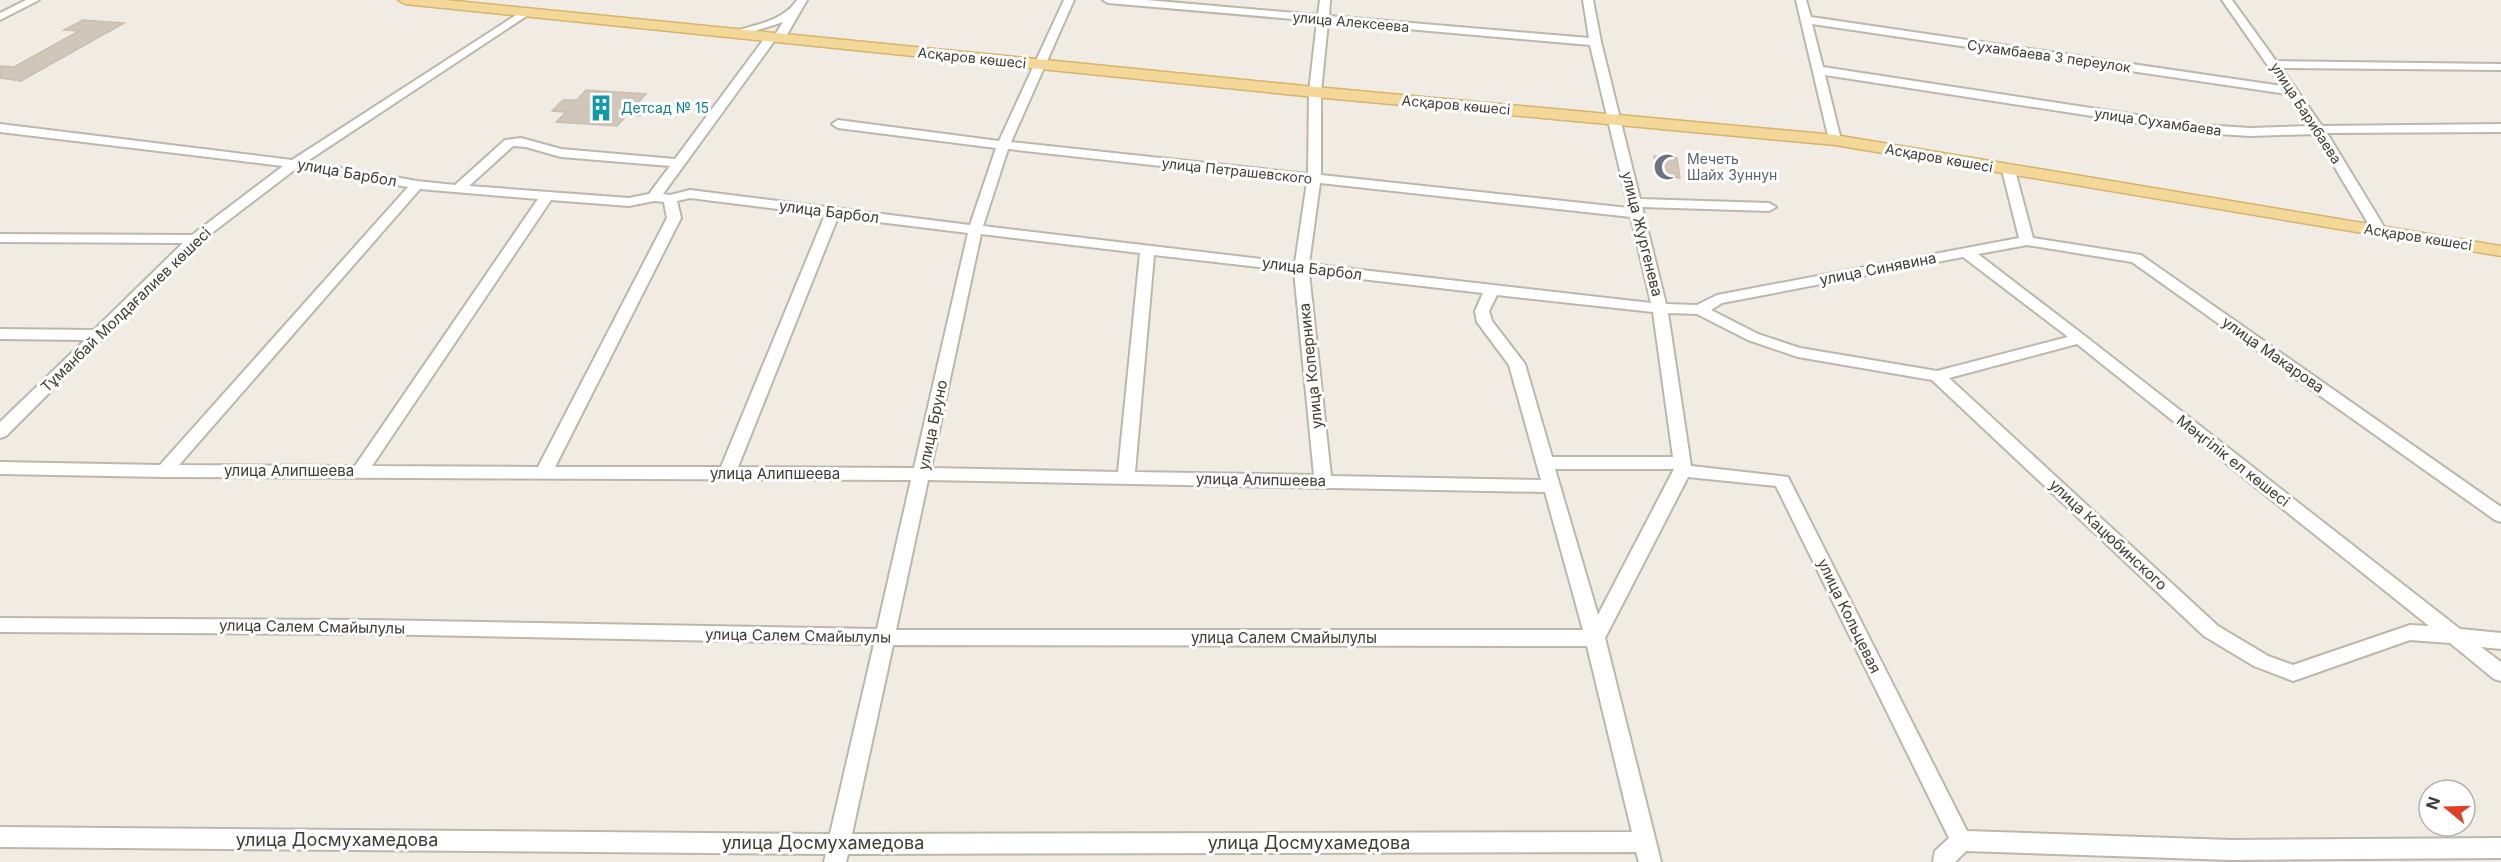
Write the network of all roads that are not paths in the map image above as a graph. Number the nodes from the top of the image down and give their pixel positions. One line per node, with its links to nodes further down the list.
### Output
1 (34, 0): 12 (street)
2 (405, 0): 10 (main road, Асқаров көшесі)
3 (802, 0): 11 (street)
4 (1069, 0): 19 (street, улица Бруно)
5 (1108, 0): 13 (street, улица Алексеева)
6 (1325, 0): 13 (street, улица Коперника)
7 (1588, 0): 17 (street, улица Жургенева)
8 (1801, 0): 14 (street)
9 (2227, 0): 18 (street, улица Барибаева)
10 (524, 13): 15 (main road, Асқаров көшесі); 32 (street, Тұманбай Молдағалиев көшесі)
11 (794, 13): 15 (street); 16 (street)
12 (0, 17)
13 (1323, 20): 17 (street, улица Алексеева); 23 (street, улица Коперника)
14 (1806, 20): 21 (street); 22 (street, Сухамбаева 3 переулок)
15 (736, 34): 16 (main road, Асқаров көшесі)
16 (775, 38): 19 (main road, Асқаров көшесі); 31 (street)
17 (1595, 42): 24 (street, улица Жургенева)
18 (2274, 64): 20 (street); 22 (street, улица Барибаева)
19 (1041, 65): 23 (main road, Асқаров көшесі); 30 (street, улица Бруно)
20 (2501, 67)
21 (1818, 70): 28 (street, улица Сухамбаева); 29 (street)
22 (2293, 91): 28 (street, улица Барибаева)
23 (1315, 92): 24 (main road, Асқаров көшесі); 34 (street, улица Коперника)
24 (1615, 120): 29 (main road, Асқаров көшесі); 40 (street, улица Жургенева)
25 (838, 124): 30 (street, улица Петрашевского)
26 (0, 128): 32 (street, улица Барбол)
27 (2501, 128): 28 (street, улица Сухамбаева)
28 (2319, 130): 42 (street, улица Барибаева)
29 (1834, 140): 33 (main road, Асқаров көшесі)
30 (1003, 145): 34 (street, улица Петрашевского); 43 (street, улица Бруно)
31 (680, 163): 36 (street); 38 (street)
32 (294, 164): 35 (street, улица Барбол); 45 (street, Тұманбай Молдағалиев көшесі)
33 (2009, 170): 42 (main road, Асқаров көшесі); 46 (street)
34 (1314, 180): 40 (street, улица Петрашевского); 50 (street, улица Коперника)
35 (417, 185): 36 (street, улица Барбол); 62 (street)
36 (458, 189): 37 (street, улица Барбол)
37 (546, 197): 38 (street, улица Барбол); 63 (street)
38 (662, 198): 41 (street, улица Барбол); 64 (street)
39 (1769, 207): 40 (street, улица Петрашевского)
40 (1635, 208): 52 (street, улица Жургенева)
41 (833, 212): 43 (street, улица Барбол); 65 (street)
42 (2379, 230): 49 (main road, Асқаров көшесі)
43 (975, 231): 47 (street, улица Барбол); 66 (street, улица Бруно)
44 (0, 238): 45 (street)
45 (195, 238): 55 (street, Тұманбай Молдағалиев көшесі)
46 (2027, 241): 48 (street, улица Синявина); 70 (street, улица Макарова)
47 (1147, 249): 50 (street, улица Барбол); 67 (street)
48 (1964, 251): 53 (street, улица Синявина); 56 (street, Мәңгілік ел көшесі)
49 (2501, 251)
50 (1301, 268): 51 (street, улица Барбол); 68 (street, улица Коперника)
51 (1492, 290): 52 (street, улица Барбол); 59 (street)
52 (1660, 308): 53 (street, улица Синявина); 60 (street, улица Жургенева)
53 (1700, 310): 57 (street)
54 (0, 334): 55 (street)
55 (101, 334): 58 (street, Тұманбай Молдағалиев көшесі)
56 (2080, 339): 57 (street); 72 (street, Мәңгілік ел көшесі)
57 (1937, 376): 72 (street, улица Кацюбинского)
58 (0, 432)
59 (1544, 463): 60 (street); 69 (street)
60 (1682, 467): 74 (street); 78 (street, улица Кольцевая)
61 (0, 468): 62 (street, улица Алипшеева)
62 (164, 471): 63 (street, улица Алипшеева)
63 (360, 471): 64 (street, улица Алипшеева)
64 (543, 473): 65 (street, улица Алипшеева)
65 (727, 473): 66 (street, улица Алипшеева)
66 (922, 474): 67 (street, улица Алипшеева); 73 (street, улица Бруно)
67 (1126, 478): 68 (street, улица Алипшеева)
68 (1323, 482): 69 (street, улица Алипшеева)
69 (1551, 486): 74 (street)
70 (2501, 516)
71 (0, 625): 73 (street, улица Салем Смайылулы)
72 (2452, 635): 75 (street); 76 (street, Мәңгілік ел көшесі)
73 (883, 637): 74 (street, улица Салем Смайылулы); 81 (street, улица Бруно)
74 (1595, 638): 80 (street)
75 (2501, 641)
76 (2501, 673)
77 (0, 837): 81 (street, улица Досмухамедова)
78 (1961, 841): 82 (street); 83 (street)
79 (2501, 848): 82 (street)
80 (1648, 852): 81 (street, улица Досмухамедова)
81 (837, 853)
82 (2235, 856)
83 (1944, 862)

